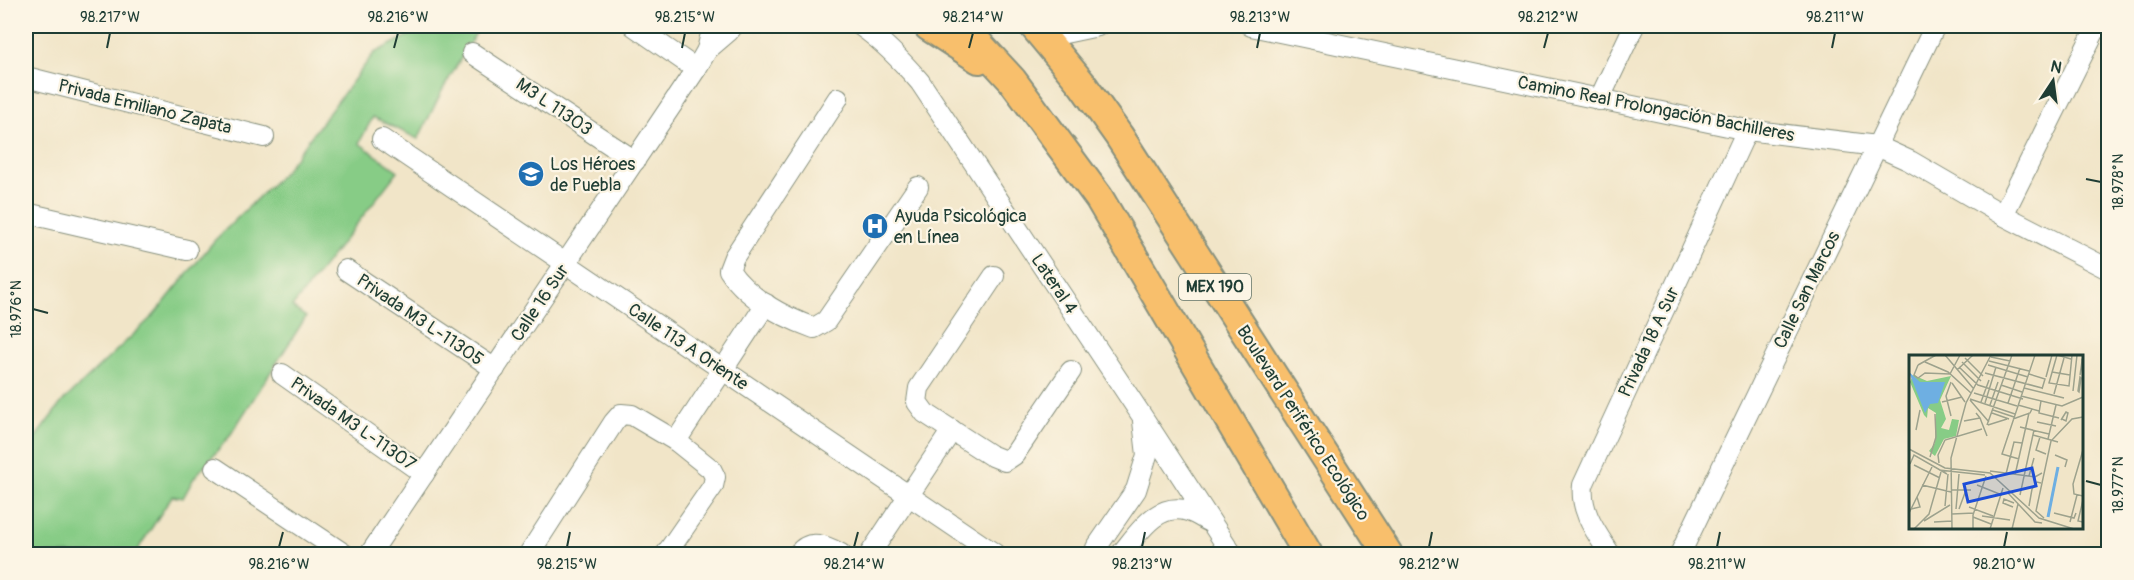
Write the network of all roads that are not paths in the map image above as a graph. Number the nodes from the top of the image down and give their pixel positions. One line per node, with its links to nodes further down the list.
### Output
1 (634, 26): 15 (street)
2 (713, 26): 13 (street, Calle 16 Sur)
3 (733, 26): 13 (street, Calle 16 Sur)
4 (861, 26): 38 (street, Lateral 4)
5 (928, 26): 17 (highway)
6 (962, 26): 17 (highway, MEX 190)
7 (1098, 26): 12 (street)
8 (1251, 26): 19 (street, Camino Real Prolongación Bachilleres)
9 (1634, 26): 19 (street)
10 (2097, 26): 26 (street)
11 (1929, 28): 23 (street, Calle San Marcos)
12 (1040, 31): 59 (highway, Boulevard Periférico Ecológico / MEX 190)
13 (706, 50): 15 (street, Calle 16 Sur)
14 (472, 53): 24 (street, M3 L 11303)
15 (696, 69): 24 (street, Calle 16 Sur)
16 (26, 77): 21 (street, Privada Emiliano Zapata)
17 (1012, 80): 58 (highway, MEX 190)
18 (838, 98): 33 (street)
19 (1599, 100): 20 (street, Camino Real Prolongación Bachilleres)
20 (1747, 130): 23 (street, Camino Real Prolongación Bachilleres); 60 (street, Privada 18 A Sur)
21 (264, 137)
22 (382, 139): 29 (street, Calle 113 A Oriente)
23 (1877, 146): 26 (street, Camino Real Prolongación Bachilleres); 61 (street, Calle San Marcos)
24 (635, 161): 29 (street, Calle 16 Sur)
25 (918, 188): 33 (street)
26 (2003, 215): 30 (street, Camino Real Prolongación Bachilleres)
27 (29, 220): 28 (street)
28 (187, 250)
29 (566, 264): 34 (street, Calle 16 Sur); 35 (street, Calle 113 A Oriente)
30 (2109, 269)
31 (346, 270): 34 (street, Privada M3 L-11305)
32 (994, 276): 39 (street)
33 (766, 304): 35 (street)
34 (495, 369): 42 (street, Calle 16 Sur)
35 (722, 370): 40 (street); 43 (street, Calle 113 A Oriente)
36 (1071, 371): 39 (street)
37 (282, 374): 42 (street, Privada M3 L-11307)
38 (1142, 416): 44 (street); 46 (street, Lateral 4)
39 (952, 430): 43 (street)
40 (676, 441): 49 (street); 50 (street)
41 (215, 468): 47 (street)
42 (424, 474): 48 (street, Calle 16 Sur)
43 (909, 495): 53 (street); 54 (street, Calle 113 A Oriente)
44 (1129, 499): 45 (street); 55 (street)
45 (1154, 518): 46 (street); 56 (street)
46 (1213, 524): 57 (street, Lateral 4)
47 (344, 555)
48 (370, 555)
49 (529, 555)
50 (666, 555)
51 (798, 555): 52 (street)
52 (841, 555)
53 (870, 555)
54 (995, 555)
55 (1096, 555)
56 (1121, 555)
57 (1232, 555)
58 (1308, 555)
59 (1388, 555)
60 (1610, 555)
61 (1680, 555)

